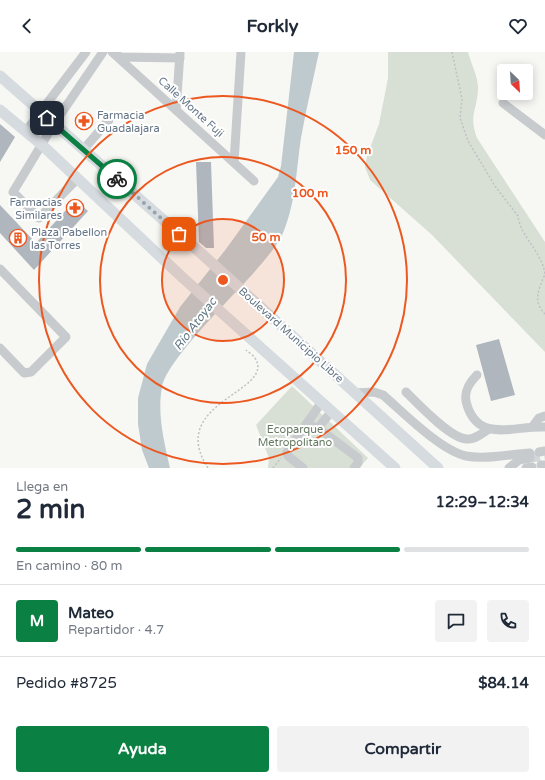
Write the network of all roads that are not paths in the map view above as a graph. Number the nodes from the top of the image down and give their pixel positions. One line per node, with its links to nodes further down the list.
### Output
1 (86, 52): 10 (street)
2 (103, 52): 12 (street)
3 (241, 52): 17 (street)
4 (117, 54): 5 (street); 9 (street, Calle Monte Fuji)
5 (180, 55): 9 (street)
6 (0, 76): 10 (main road, Boulevard Municipio Libre)
7 (503, 103): 14 (street)
8 (0, 110): 13 (main road)
9 (176, 110): 17 (street, Calle Monte Fuji)
10 (40, 112): 12 (main road, Boulevard Municipio Libre); 13 (street)
11 (109, 120): 16 (street)
12 (54, 124): 15 (street); 16 (main road, Boulevard Municipio Libre)
13 (26, 131): 15 (main road)
14 (545, 135)
15 (42, 145): 18 (main road); 18 (street)
16 (84, 150): 24 (main road, Boulevard Municipio Libre)
17 (234, 162): 19 (street, Calle Monte Fuji)
18 (78, 179): 25 (main road)
19 (254, 181)
20 (0, 269): 21 (street)
21 (0, 348)
22 (477, 375): 32 (street)
23 (406, 392): 32 (street)
24 (354, 393): 33 (street); 37 (main road, Boulevard Municipio Libre)
25 (321, 403): 26 (main road); 28 (street)
26 (332, 412): 31 (street); 36 (main road)
27 (545, 416): 29 (street)
28 (306, 424): 31 (street); 34 (street)
29 (533, 426): 30 (street); 32 (street)
30 (545, 427)
31 (318, 428): 35 (street)
32 (489, 429)
33 (536, 460): 38 (street)
34 (303, 468)
35 (354, 468)
36 (395, 468)
37 (438, 468)
38 (509, 468)

